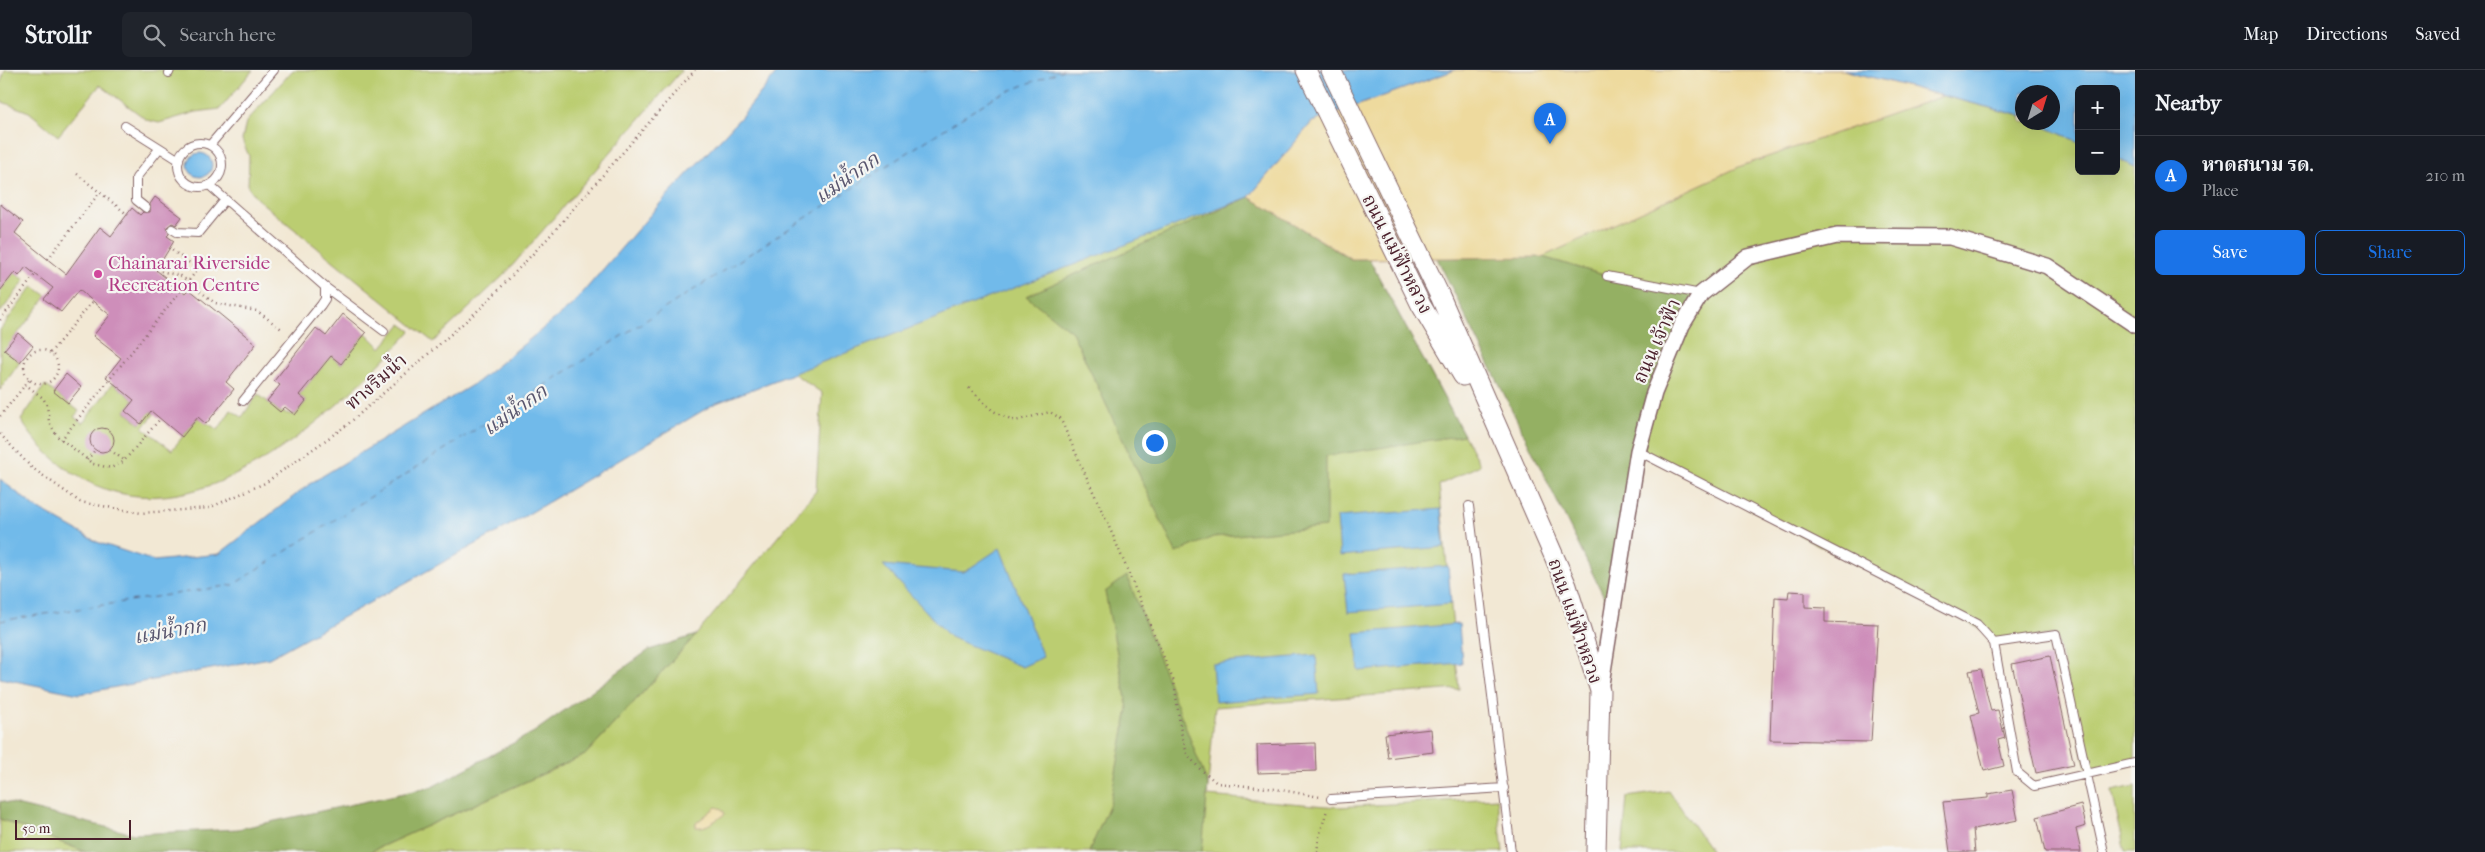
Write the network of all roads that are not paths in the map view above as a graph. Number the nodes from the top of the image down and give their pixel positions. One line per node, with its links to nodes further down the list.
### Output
1 (274, 70): 5 (lane)
2 (1306, 70): 18 (street, ถนน แม่ฟ้าหลวง)
3 (1331, 70): 18 (street, ถนน แม่ฟ้าหลวง)
4 (125, 126): 6 (lane)
5 (210, 145): 7 (lane); 8 (lane)
6 (159, 149): 7 (lane); 10 (lane)
7 (179, 160): 8 (lane)
8 (209, 185): 9 (lane)
9 (225, 200): 11 (lane); 13 (lane)
10 (146, 208)
11 (172, 229)
12 (1607, 276): 14 (lane)
13 (325, 287): 16 (lane); 17 (lane)
14 (1701, 294): 15 (street, ถนน เจ้าฟ้า); 19 (street, ถนน เจ้าฟ้า)
15 (2135, 325)
16 (384, 331)
17 (243, 401)
18 (1498, 432): 22 (street, ถนน แม่ฟ้าหลวง)
19 (1638, 450): 21 (lane); 22 (street, ถนน เจ้าฟ้า)
20 (1469, 506): 25 (lane)
21 (1994, 643): 24 (lane); 24 (lane)
22 (1600, 691): 28 (street, ถนน แม่ฟ้าหลวง)
23 (2135, 764): 24 (lane)
24 (2088, 774): 29 (lane)
25 (1504, 788): 26 (lane); 27 (lane)
26 (1331, 799)
27 (1511, 852)
28 (1596, 852)
29 (2104, 852)

